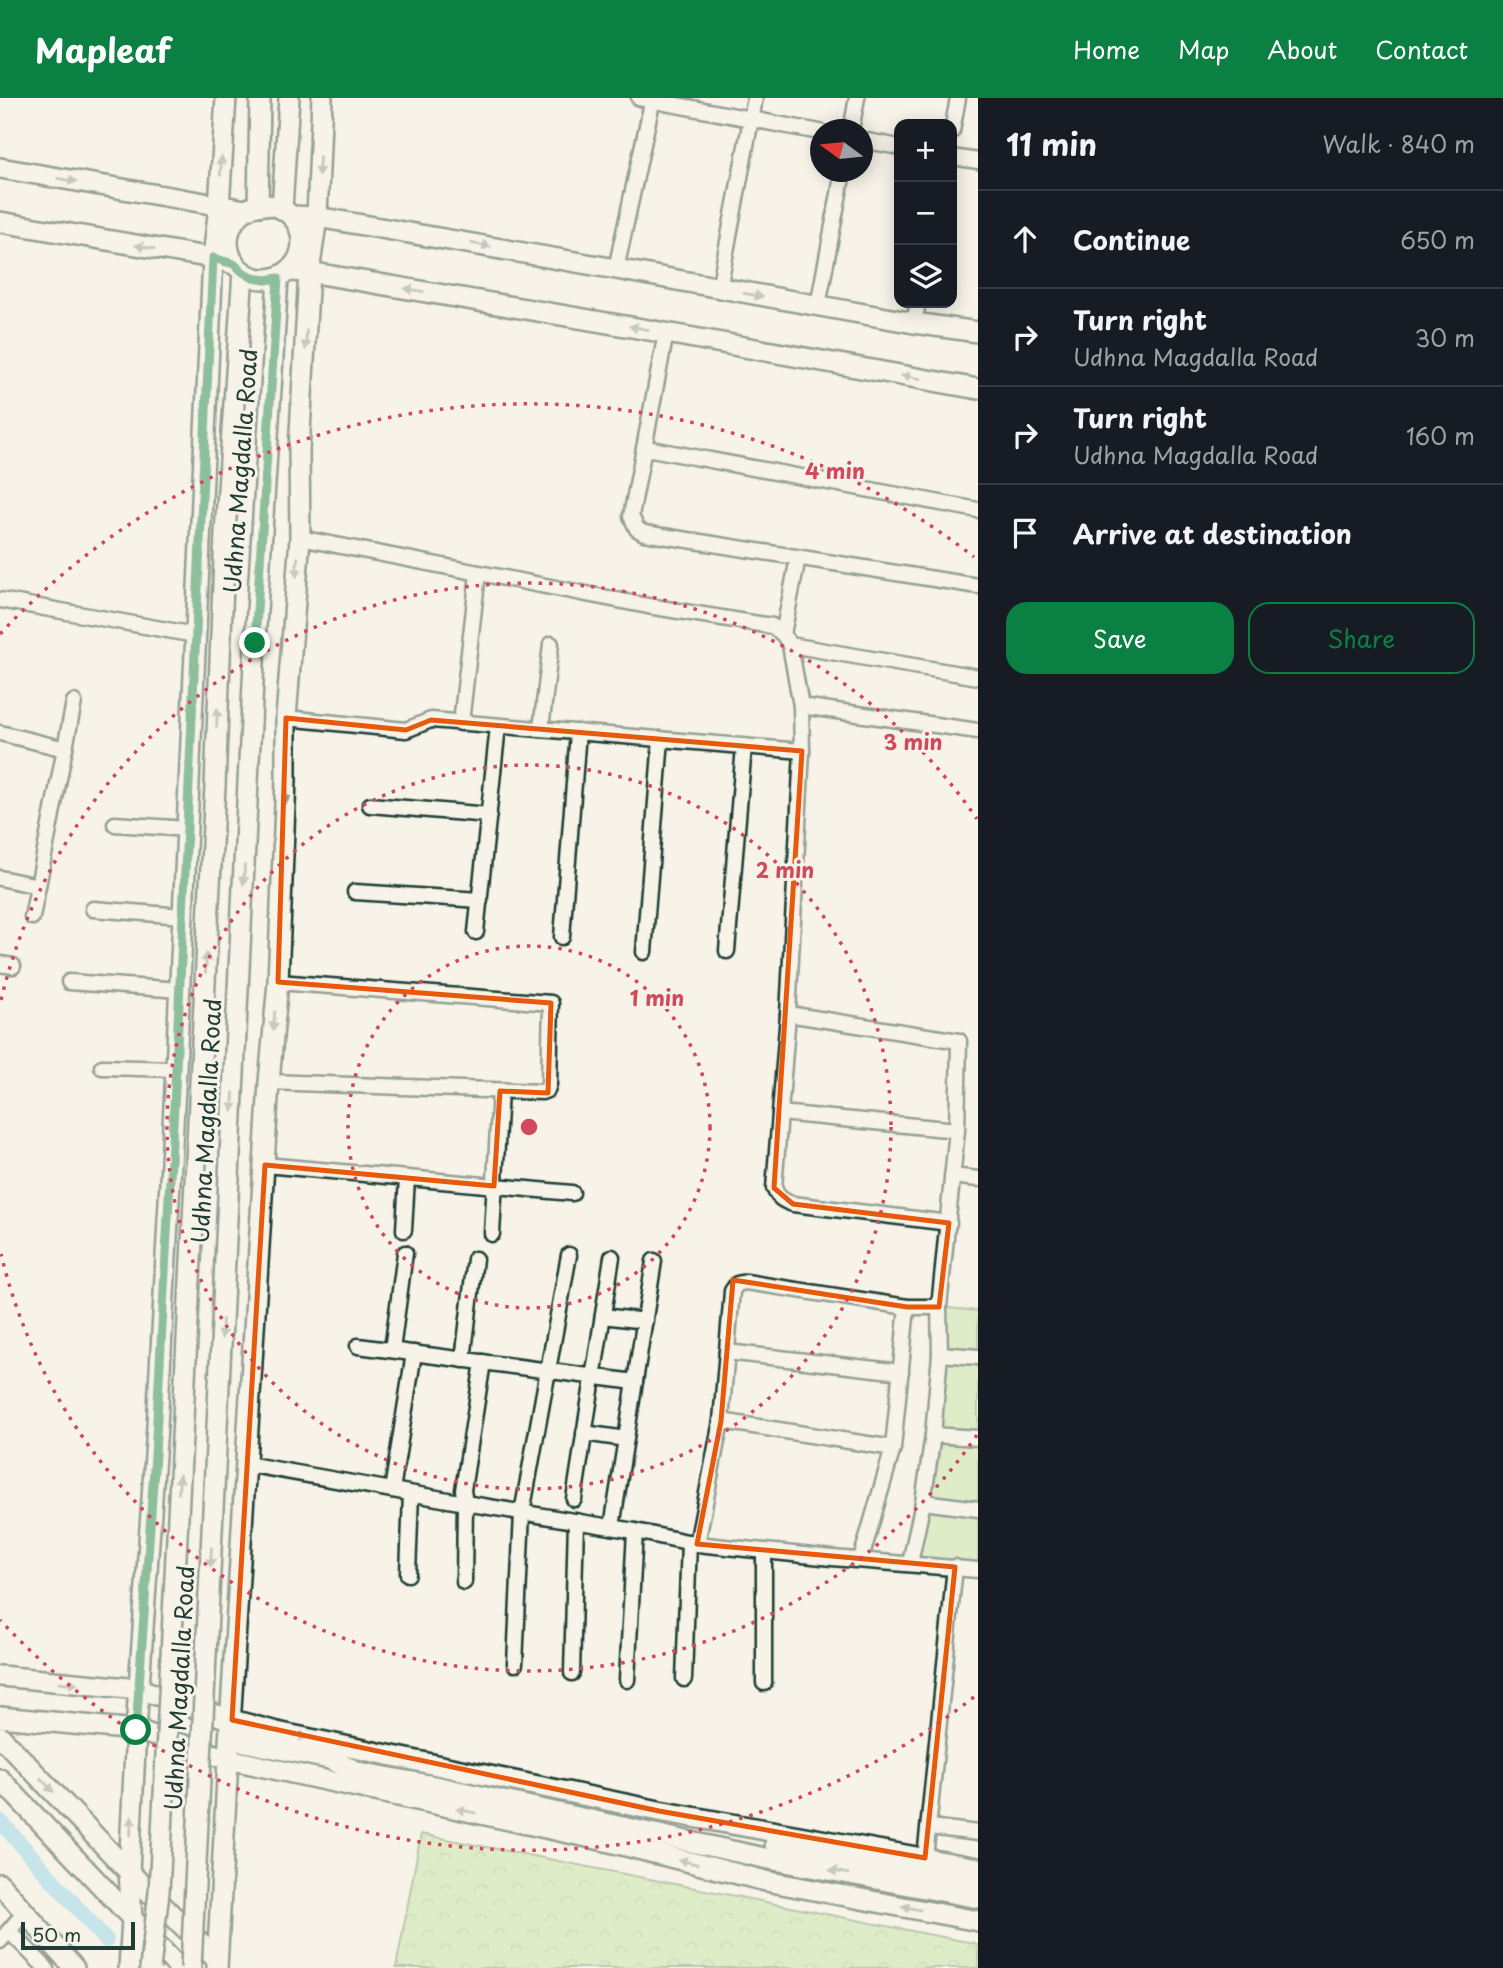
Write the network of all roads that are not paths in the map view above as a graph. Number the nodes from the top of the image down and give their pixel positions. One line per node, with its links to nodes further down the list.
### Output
1 (226, 98): 19 (main road, one-way to 1)
2 (260, 98): 20 (main road)
3 (289, 98): 21 (main road, Udhna Magdalla Road)
4 (322, 98): 22 (main road, one-way to 22)
5 (755, 98): 9 (street)
6 (857, 98): 10 (street)
7 (958, 98): 11 (street)
8 (648, 99): 9 (street); 26 (street)
9 (751, 119): 12 (street); 29 (street)
10 (853, 119)
11 (954, 119)
12 (810, 130)
13 (873, 142): 14 (street)
14 (894, 146)
15 (957, 158): 16 (street)
16 (978, 162)
17 (0, 168): 19 (main road, one-way to 19)
18 (841, 182): 30 (street)
19 (219, 206): 20 (main road); 24 (main road)
20 (252, 208): 21 (main road); 25 (main road, Udhna Magdalla Road)
21 (287, 212): 22 (main road); 28 (main road, Udhna Magdalla Road)
22 (317, 217): 26 (main road, one-way to 26); 27 (main road)
23 (0, 222): 24 (main road, one-way to 23)
24 (213, 258): 25 (main road); 43 (main road)
25 (238, 268): 28 (main road); 170 (main road, Udhna Magdalla Road, one-way to 25, bridge)
26 (616, 269): 29 (main road)
27 (309, 272): 28 (main road); 34 (main road, one-way to 27); 38 (main road, one-way to 38)
28 (283, 274): 172 (main road, Udhna Magdalla Road, one-way to 172, bridge)
29 (719, 289): 30 (main road, one-way to 30)
30 (818, 306): 32 (main road)
31 (917, 308): 32 (street)
32 (914, 323): 33 (main road)
33 (978, 332)
34 (666, 333): 35 (main road, one-way to 34); 36 (street)
35 (978, 389)
36 (646, 448): 37 (street); 39 (street)
37 (978, 510)
38 (300, 538): 40 (street); 49 (main road, one-way to 49)
39 (798, 558): 41 (street); 44 (street)
40 (478, 573): 44 (street); 50 (street)
41 (978, 586)
42 (0, 600): 43 (street)
43 (195, 635): 63 (main road)
44 (787, 639): 46 (street); 48 (street)
45 (551, 644): 52 (street)
46 (978, 677)
47 (74, 702): 58 (street)
48 (802, 706): 53 (street); 59 (street)
49 (286, 718): 50 (street); 76 (main road, one-way to 76)
50 (461, 723): 51 (street)
51 (498, 726): 52 (street); 61 (street)
52 (541, 729): 54 (street)
53 (978, 731)
54 (578, 732): 56 (street); 72 (street)
55 (0, 733): 58 (street)
56 (661, 739): 57 (street); 74 (street)
57 (744, 746): 59 (street); 73 (street)
58 (65, 749): 65 (street)
59 (802, 751): 78 (street)
60 (370, 804): 61 (street)
61 (489, 815): 67 (street)
62 (115, 824): 63 (street)
63 (187, 829): 69 (main road)
64 (0, 878): 65 (street)
65 (38, 886): 70 (street)
66 (355, 891): 67 (street)
67 (480, 900): 71 (street)
68 (93, 909): 69 (street)
69 (183, 916): 77 (main road)
70 (32, 917)
71 (476, 932)
72 (562, 937)
73 (727, 950)
74 (645, 951)
75 (69, 982): 77 (street)
76 (278, 982): 81 (main road, one-way to 81); 82 (street)
77 (180, 990): 80 (main road)
78 (788, 1014): 83 (street); 84 (street)
79 (102, 1067): 80 (street)
80 (176, 1069): 146 (main road)
81 (269, 1082): 82 (street); 85 (main road)
82 (500, 1091): 89 (street)
83 (780, 1114): 84 (street); 91 (street)
84 (957, 1130): 86 (street)
85 (265, 1165): 87 (street); 121 (main road)
86 (952, 1176): 88 (street); 91 (street)
87 (407, 1178): 89 (street); 92 (street)
88 (978, 1179)
89 (495, 1186): 90 (street); 93 (street)
90 (572, 1194)
91 (949, 1223): 100 (street)
92 (404, 1230)
93 (492, 1234)
94 (405, 1253): 104 (street)
95 (569, 1255): 111 (street)
96 (612, 1257): 101 (street)
97 (475, 1259): 109 (street)
98 (654, 1261): 102 (street)
99 (907, 1307): 100 (street); 105 (street); 112 (street)
100 (939, 1307): 107 (street)
101 (603, 1316): 102 (street); 113 (street)
102 (645, 1321): 114 (street)
103 (358, 1346): 104 (street)
104 (393, 1350): 106 (street)
105 (727, 1352): 112 (street); 115 (street)
106 (414, 1353): 109 (street); 122 (street)
107 (940, 1354): 108 (street); 117 (street)
108 (978, 1357)
109 (463, 1360): 110 (street)
110 (483, 1362): 111 (street); 126 (street)
111 (548, 1371): 113 (street); 128 (street)
112 (901, 1372): 120 (street)
113 (593, 1377): 114 (street); 116 (street)
114 (635, 1382): 119 (street)
115 (721, 1421): 120 (street); 132 (street)
116 (584, 1433): 119 (street); 124 (street)
117 (933, 1435): 118 (street); 125 (street)
118 (978, 1438)
119 (626, 1439): 130 (street)
120 (893, 1448): 134 (street)
121 (247, 1464): 122 (street); 148 (main road)
122 (392, 1490): 123 (street)
123 (411, 1493): 126 (street); 138 (street)
124 (574, 1499)
125 (922, 1502): 127 (street); 135 (street)
126 (465, 1503): 128 (street); 139 (street)
127 (978, 1509)
128 (522, 1513): 129 (street); 140 (street)
129 (576, 1521): 130 (street); 141 (street)
130 (612, 1527): 131 (street)
131 (635, 1531): 132 (street); 143 (street)
132 (693, 1543): 133 (street); 144 (street)
133 (764, 1551): 134 (street); 145 (street)
134 (861, 1559): 135 (street)
135 (910, 1563): 136 (street)
136 (956, 1567): 137 (street); 154 (street)
137 (978, 1570)
138 (408, 1574)
139 (464, 1582)
140 (515, 1664)
141 (572, 1672)
142 (0, 1676): 146 (main road, one-way to 146)
143 (627, 1679)
144 (684, 1679)
145 (764, 1683)
146 (139, 1689): 148 (main road); 149 (main road)
147 (0, 1717): 149 (main road)
148 (231, 1729): 151 (main road); 153 (main road); 156 (main road, one-way to 156)
149 (136, 1730): 151 (main road); 158 (main road, one-way to 149)
150 (0, 1736): 158 (main road, one-way to 158)
151 (228, 1759): 164 (main road, one-way to 151); 166 (main road)
152 (0, 1779): 163 (main road)
153 (619, 1819): 159 (main road); 161 (main road, one-way to 153)
154 (929, 1826): 155 (street); 156 (street)
155 (978, 1833)
156 (925, 1858): 157 (main road)
157 (978, 1868)
158 (129, 1872): 163 (main road); 166 (main road)
159 (978, 1882)
160 (0, 1884): 162 (main road)
161 (978, 1898)
162 (25, 1912): 165 (street); 168 (main road)
163 (132, 1919): 169 (main road); 171 (main road)
164 (978, 1921)
165 (4, 1936): 167 (street)
166 (217, 1964)
167 (46, 1968)
168 (74, 1968)
169 (129, 1968)
170 (150, 1968)
171 (179, 1968)
172 (191, 1968)

